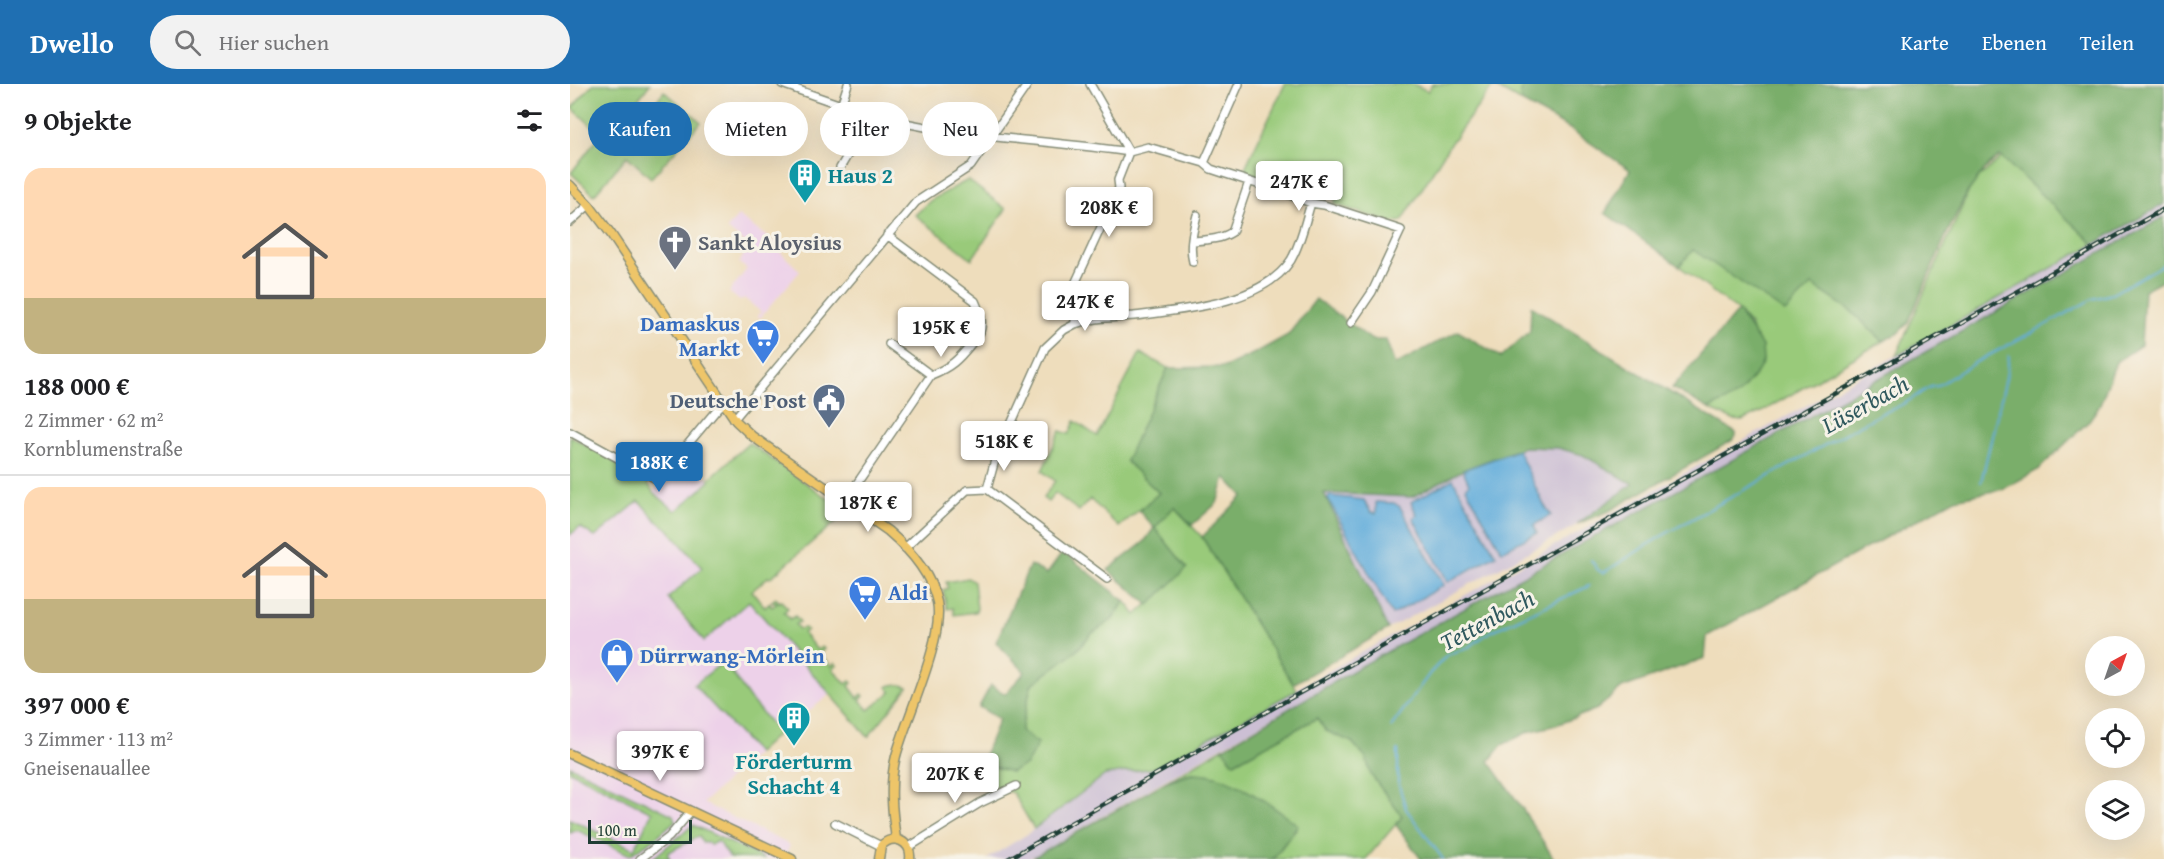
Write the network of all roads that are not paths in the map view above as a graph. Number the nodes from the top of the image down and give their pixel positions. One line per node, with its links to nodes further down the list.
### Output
1 (782, 84): 6 (street)
2 (848, 84): 7 (street)
3 (1028, 84): 8 (street)
4 (1090, 84): 10 (street)
5 (1239, 84): 13 (street)
6 (833, 102)
7 (842, 102)
8 (999, 126)
9 (999, 137): 10 (street)
10 (1129, 152): 13 (street); 25 (street)
11 (847, 156): 14 (street)
12 (978, 156): 21 (street)
13 (1204, 162): 15 (street)
14 (840, 168)
15 (1249, 182): 17 (street); 22 (street)
16 (570, 184): 18 (main road)
17 (1311, 203): 24 (street); 25 (street)
18 (589, 205): 20 (street); 28 (main road)
19 (1197, 215): 22 (street)
20 (570, 222)
21 (887, 235): 27 (street); 29 (street)
22 (1192, 241): 23 (street)
23 (1193, 262)
24 (1351, 323)
25 (1075, 324): 31 (street)
26 (889, 344): 27 (street)
27 (931, 375): 32 (street)
28 (724, 404): 29 (main road); 30 (street)
29 (734, 419): 32 (main road)
30 (570, 432)
31 (987, 489): 33 (street); 34 (street)
32 (845, 501): 33 (main road)
33 (905, 548): 39 (main road)
34 (1107, 579)
35 (570, 754): 37 (main road)
36 (1016, 786): 41 (street)
37 (691, 811): 42 (street); 43 (main road)
38 (835, 823): 40 (street)
39 (896, 839): 40 (main road); 41 (main road)
40 (881, 846): 44 (main road)
41 (909, 848): 45 (main road)
42 (640, 859)
43 (792, 859)
44 (879, 859)
45 (910, 859)

